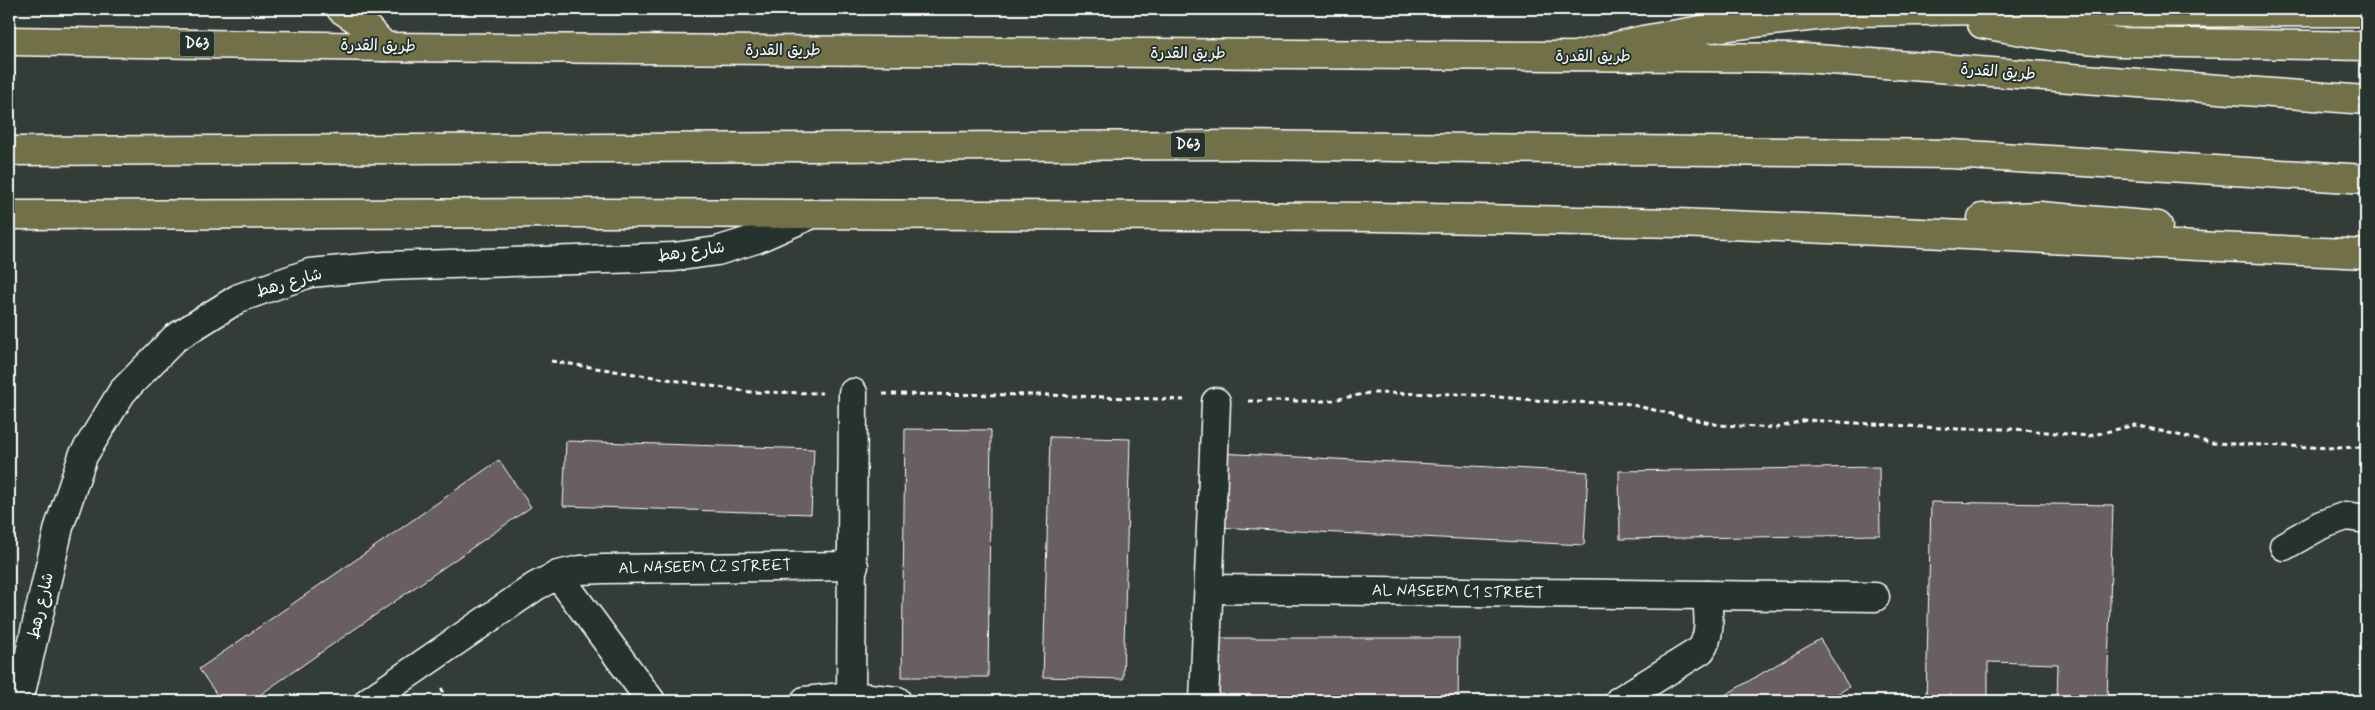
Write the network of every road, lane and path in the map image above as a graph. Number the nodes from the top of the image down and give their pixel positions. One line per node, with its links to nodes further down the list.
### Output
1 (341, 9): 5 (main road)
2 (1921, 10): 3 (main road); 6 (main road); 7 (main road)
3 (2366, 12)
4 (9, 41): 5 (main road, طريق القدرة / D63)
5 (385, 46): 7 (main road, طريق القدرة / D63)
6 (2366, 46)
7 (1575, 56): 8 (main road, طريق القدرة / D63)
8 (2366, 100)
9 (9, 151): 10 (main road, D63)
10 (2366, 179)
11 (812, 214): 12 (main road); 13 (main road); 28 (street, شارع رهط)
12 (9, 215)
13 (1879, 231): 14 (main road); 15 (main road)
14 (2366, 243)
15 (2366, 254)
16 (551, 361): 17 (path)
17 (853, 393): 18 (path); 22 (street)
18 (1216, 402): 19 (path); 24 (street)
19 (2366, 447)
20 (2366, 519): 21 (street)
21 (2284, 546)
22 (854, 566): 23 (street, AL NASEEM C2 STREET); 27 (street)
23 (558, 575): 29 (street, AL NASEEM C2 STREET); 30 (street)
24 (1210, 589): 25 (street, AL NASEEM C1 STREET); 33 (street)
25 (1707, 595): 26 (street, AL NASEEM C1 STREET); 34 (street)
26 (1875, 597)
27 (851, 696): 31 (street); 32 (street)
28 (19, 701)
29 (370, 701)
30 (651, 701)
31 (805, 701)
32 (897, 701)
33 (1204, 701)
34 (1620, 701)

